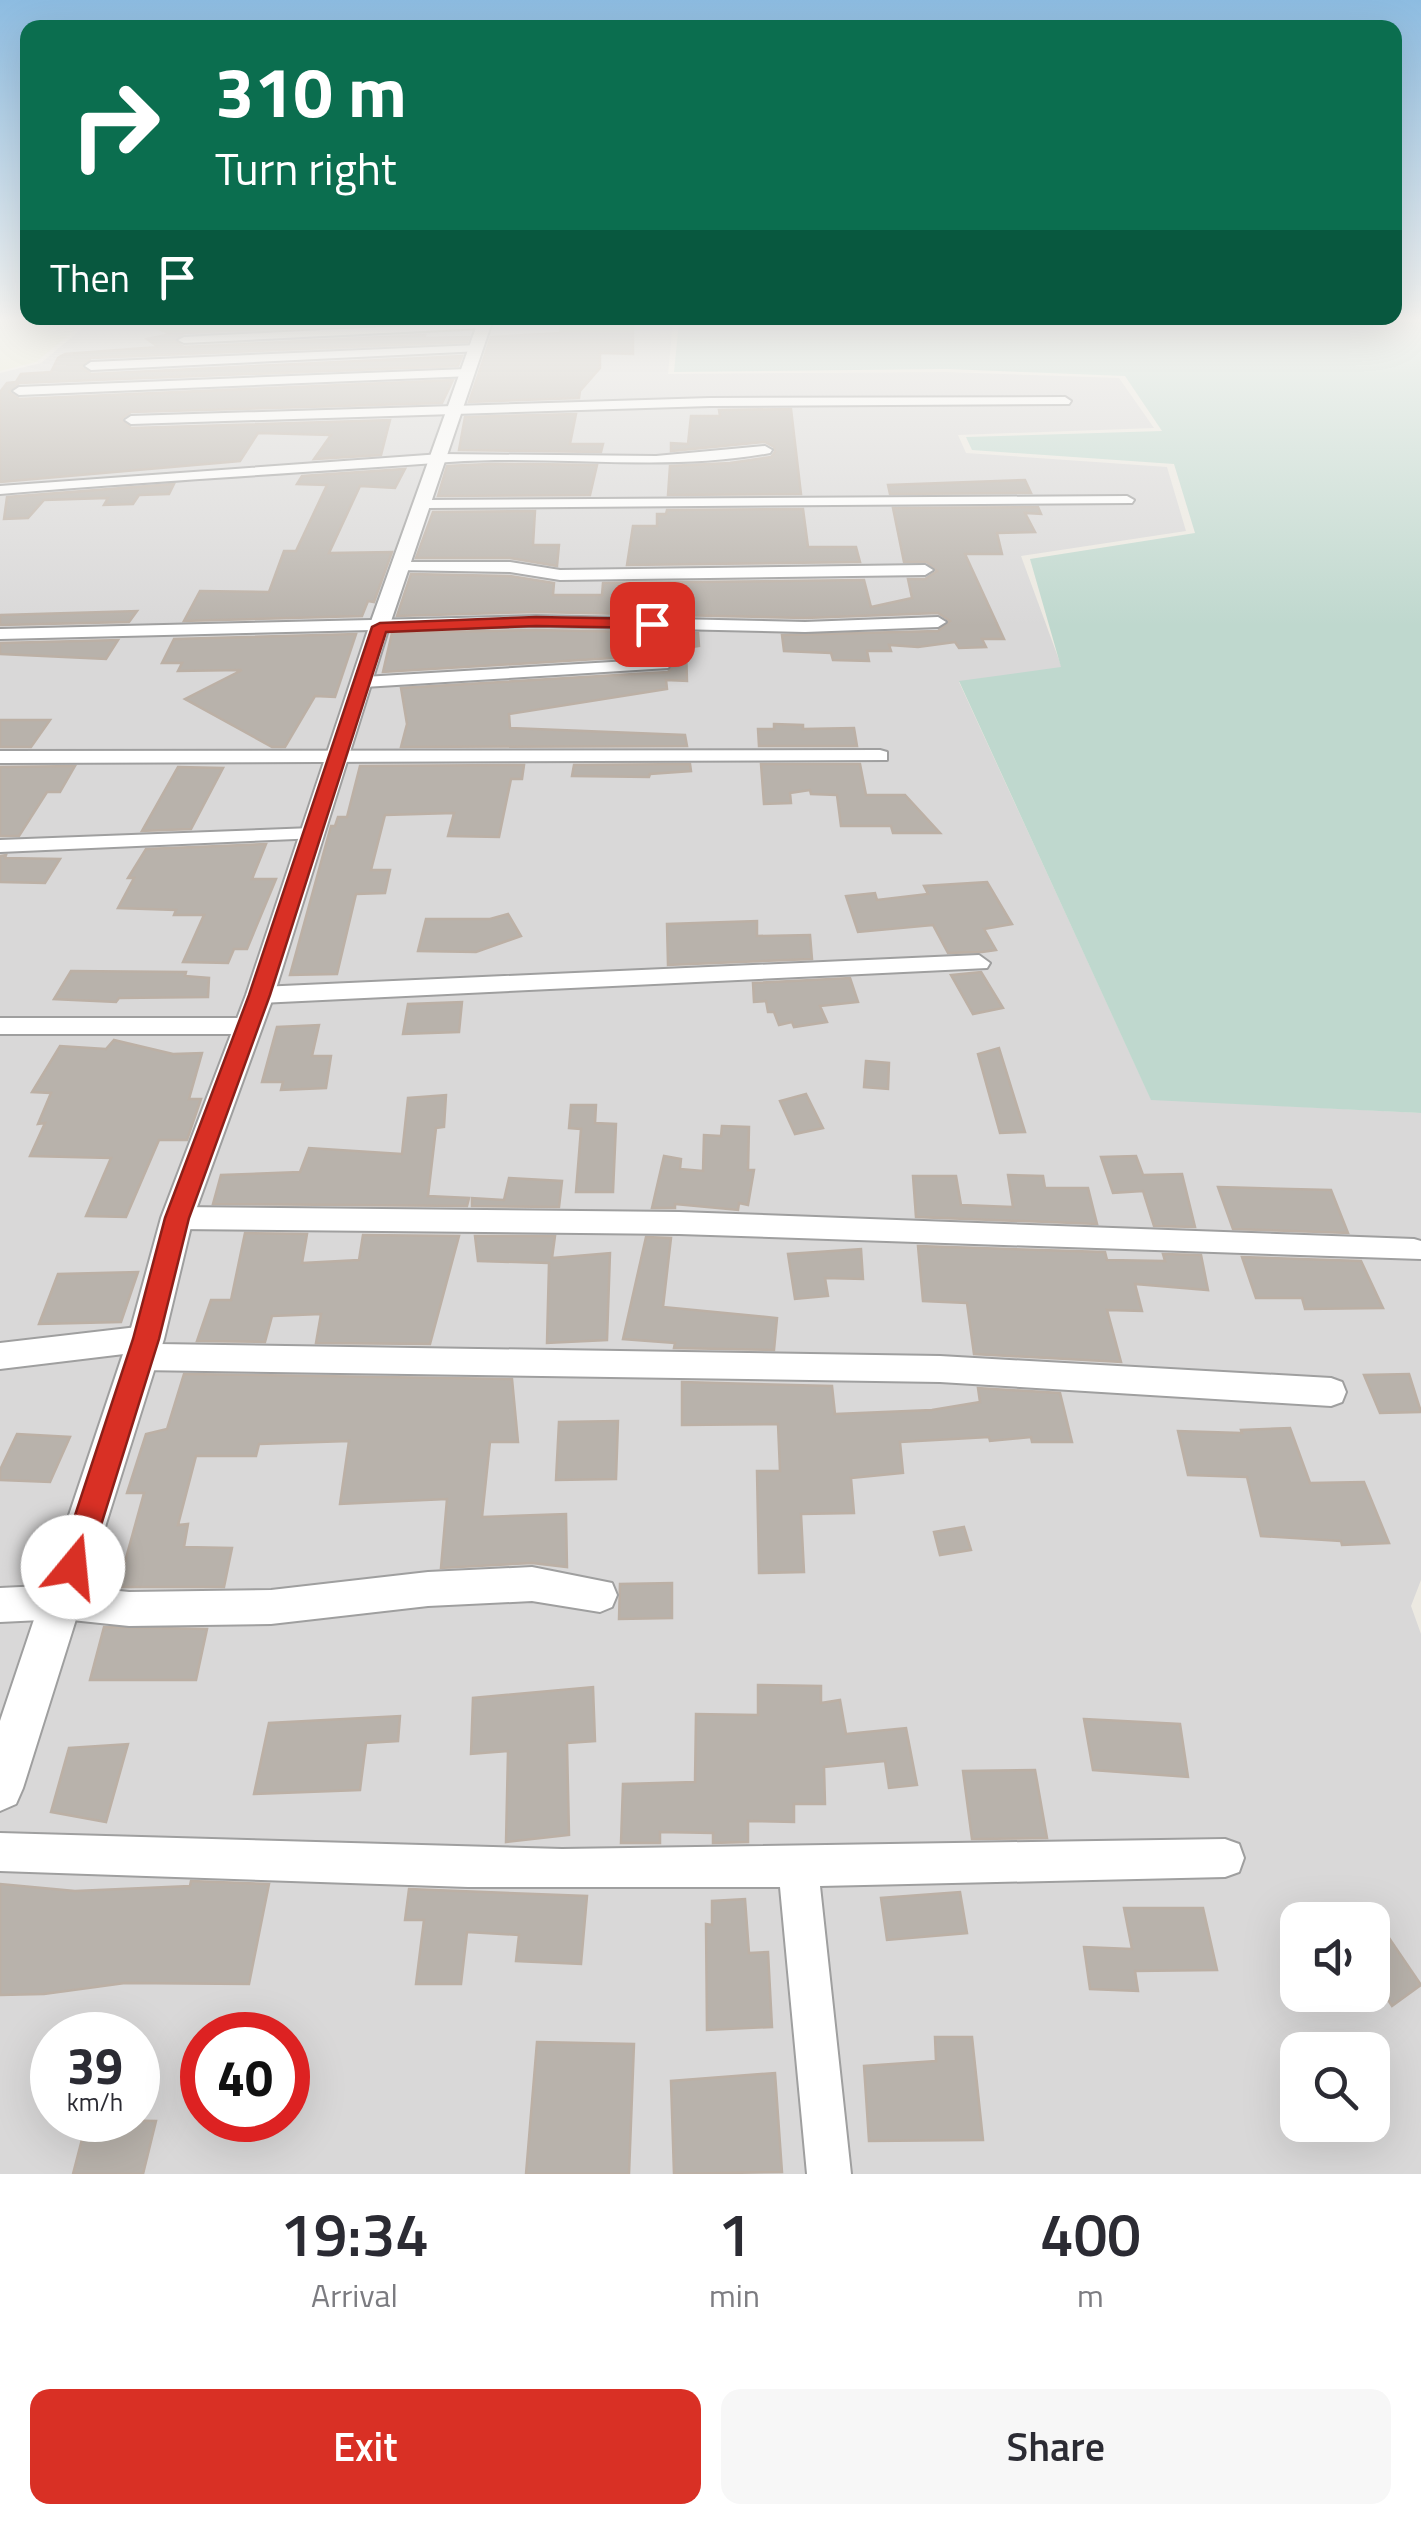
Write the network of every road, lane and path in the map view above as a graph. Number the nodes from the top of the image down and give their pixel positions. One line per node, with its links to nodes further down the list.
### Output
1 (450, 423): 3 (street)
2 (765, 450): 3 (street)
3 (440, 459): 4 (street); 6 (street)
4 (0, 490)
5 (1127, 500): 6 (street)
6 (425, 504): 7 (street)
7 (402, 567): 8 (street); 10 (street)
8 (925, 570)
9 (938, 622): 10 (street)
10 (380, 627): 11 (street); 13 (street)
11 (0, 634)
12 (662, 664): 13 (street)
13 (364, 682): 14 (street)
14 (338, 756): 15 (street); 16 (street); 17 (street)
15 (880, 756)
16 (0, 757)
17 (312, 834): 18 (street); 20 (street)
18 (0, 846)
19 (979, 963): 20 (street)
20 (260, 995): 22 (street)
21 (0, 1026): 22 (street)
22 (247, 1026): 23 (street)
23 (177, 1218): 24 (street); 25 (street)
24 (1414, 1250)
25 (142, 1348): 26 (street); 27 (street); 29 (street)
26 (0, 1356)
27 (1331, 1392)
28 (600, 1596): 29 (street)
29 (62, 1602): 30 (street); 31 (street)
30 (0, 1604)
31 (0, 1788)
32 (0, 1852): 34 (street)
33 (1225, 1858): 34 (street)
34 (798, 1865): 35 (street)
35 (828, 2174)

